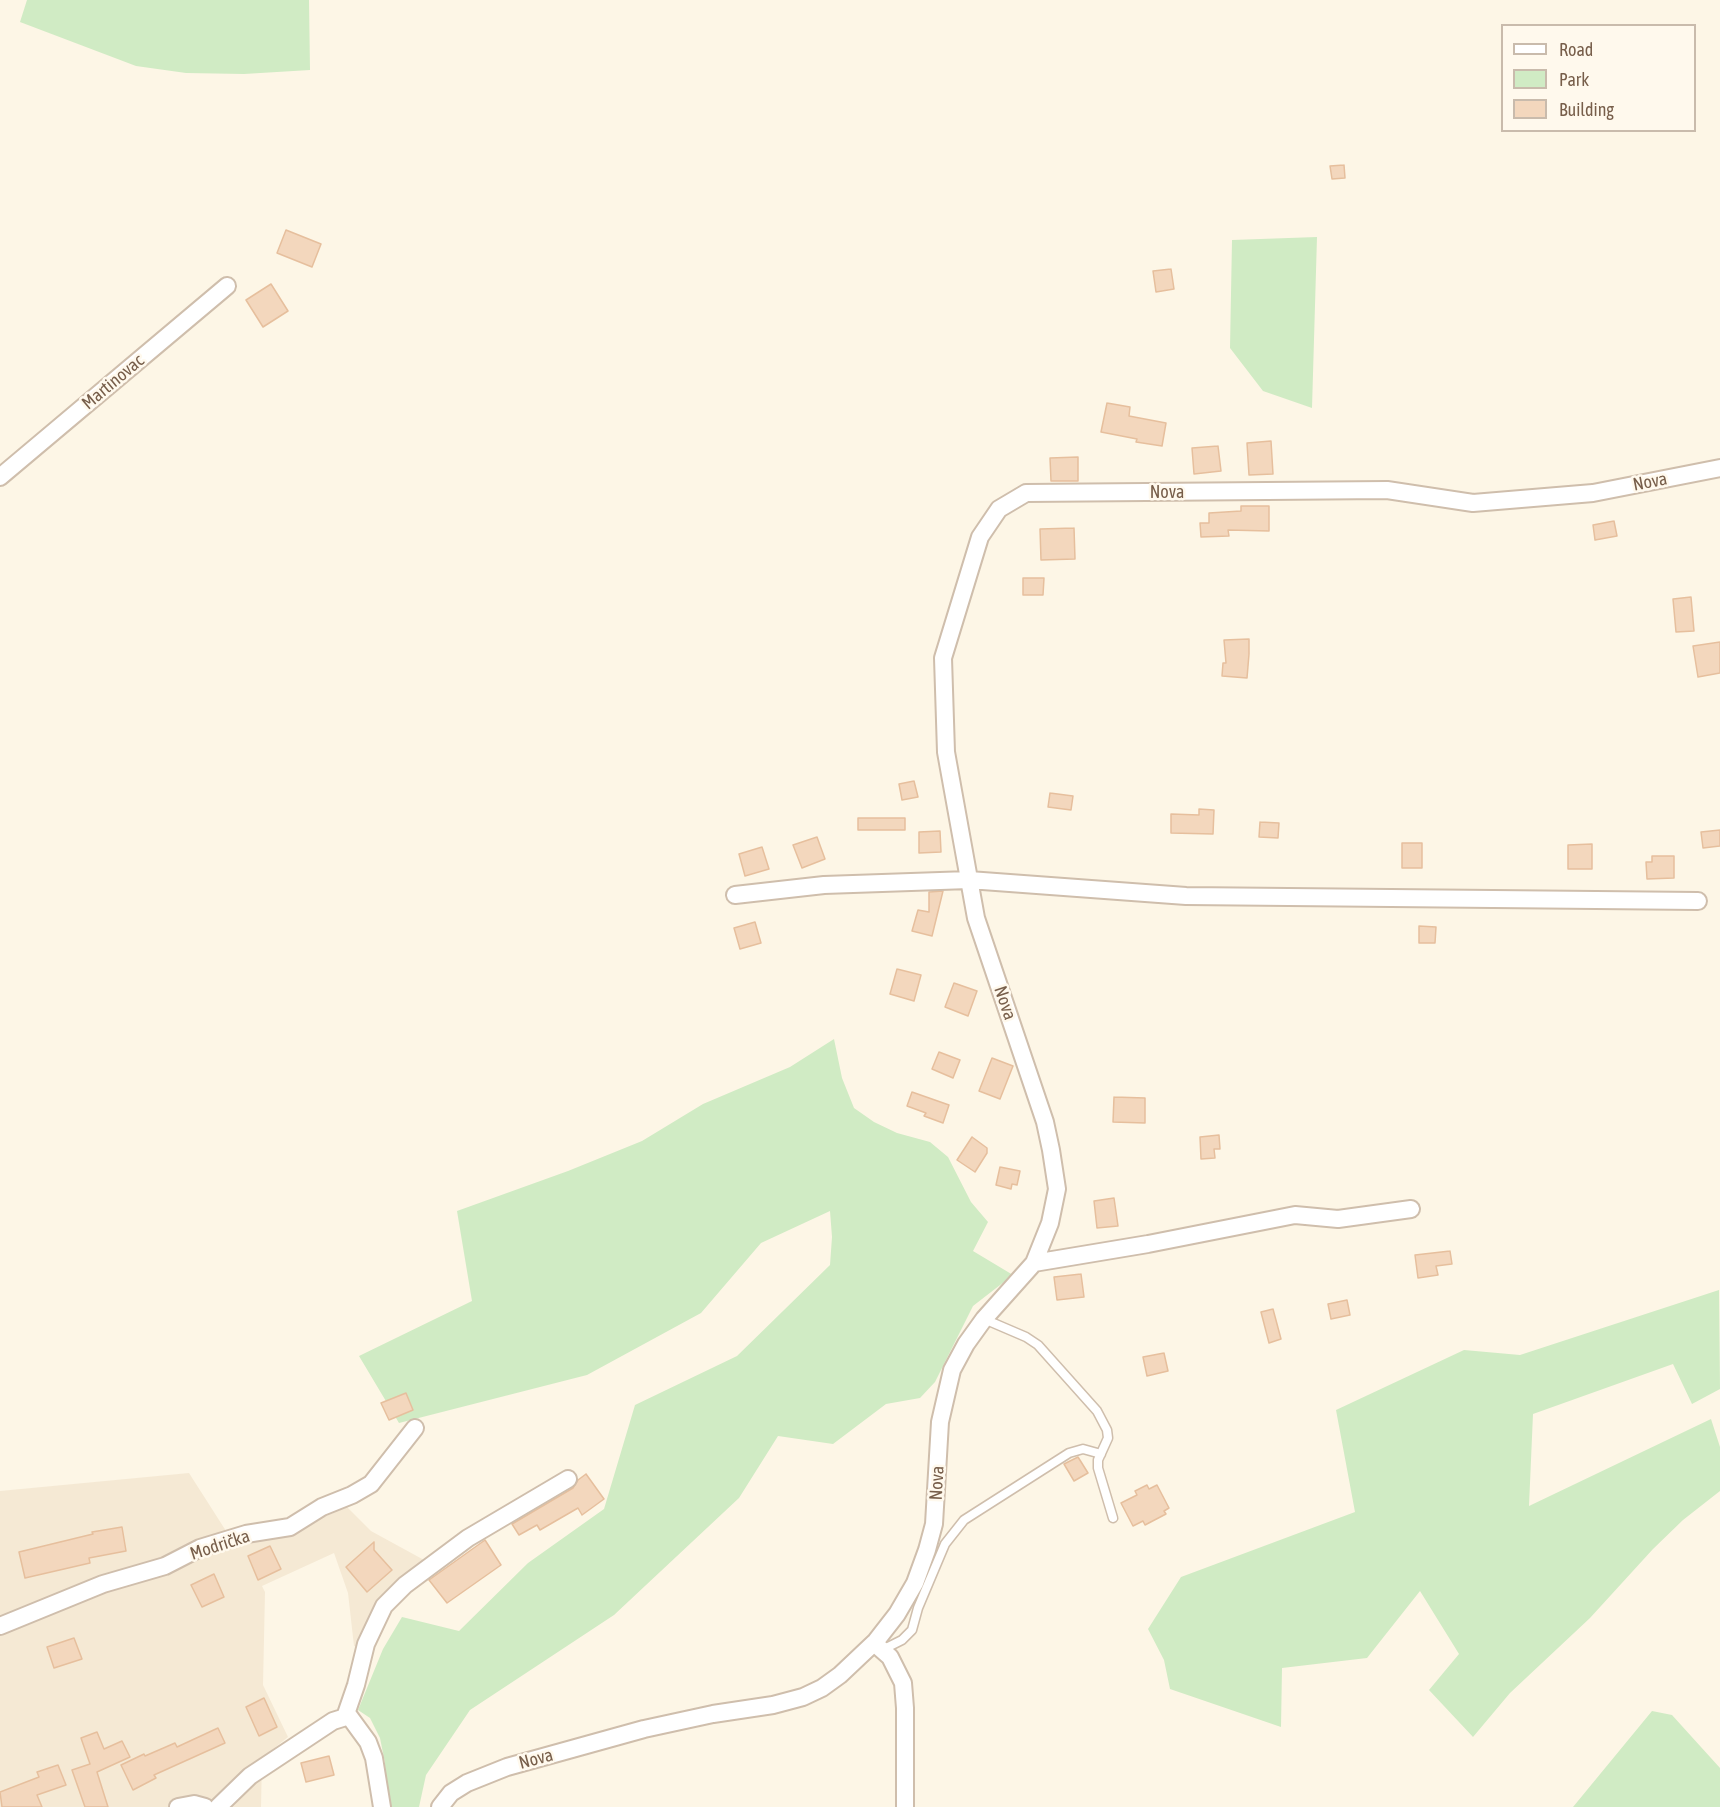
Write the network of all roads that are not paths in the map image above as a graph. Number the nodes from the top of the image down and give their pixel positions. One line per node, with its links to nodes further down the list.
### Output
1 (227, 286): 3 (street, Martinovac)
2 (1720, 468): 4 (street, Nova)
3 (0, 477)
4 (969, 880): 5 (street); 6 (street); 8 (street, Nova)
5 (735, 895)
6 (1698, 901)
7 (1411, 1209): 8 (street)
8 (1034, 1263): 9 (street, Nova)
9 (984, 1319): 11 (lane); 15 (street, Nova)
10 (415, 1428): 14 (street, Modrička)
11 (1101, 1454): 13 (lane); 15 (lane)
12 (568, 1479): 16 (street)
13 (1113, 1518)
14 (0, 1626)
15 (878, 1646): 21 (street, Nova); 22 (street)
16 (345, 1717): 19 (street); 20 (street)
17 (178, 1807): 18 (street)
18 (205, 1807)
19 (218, 1807)
20 (382, 1807)
21 (440, 1807)
22 (904, 1807)

